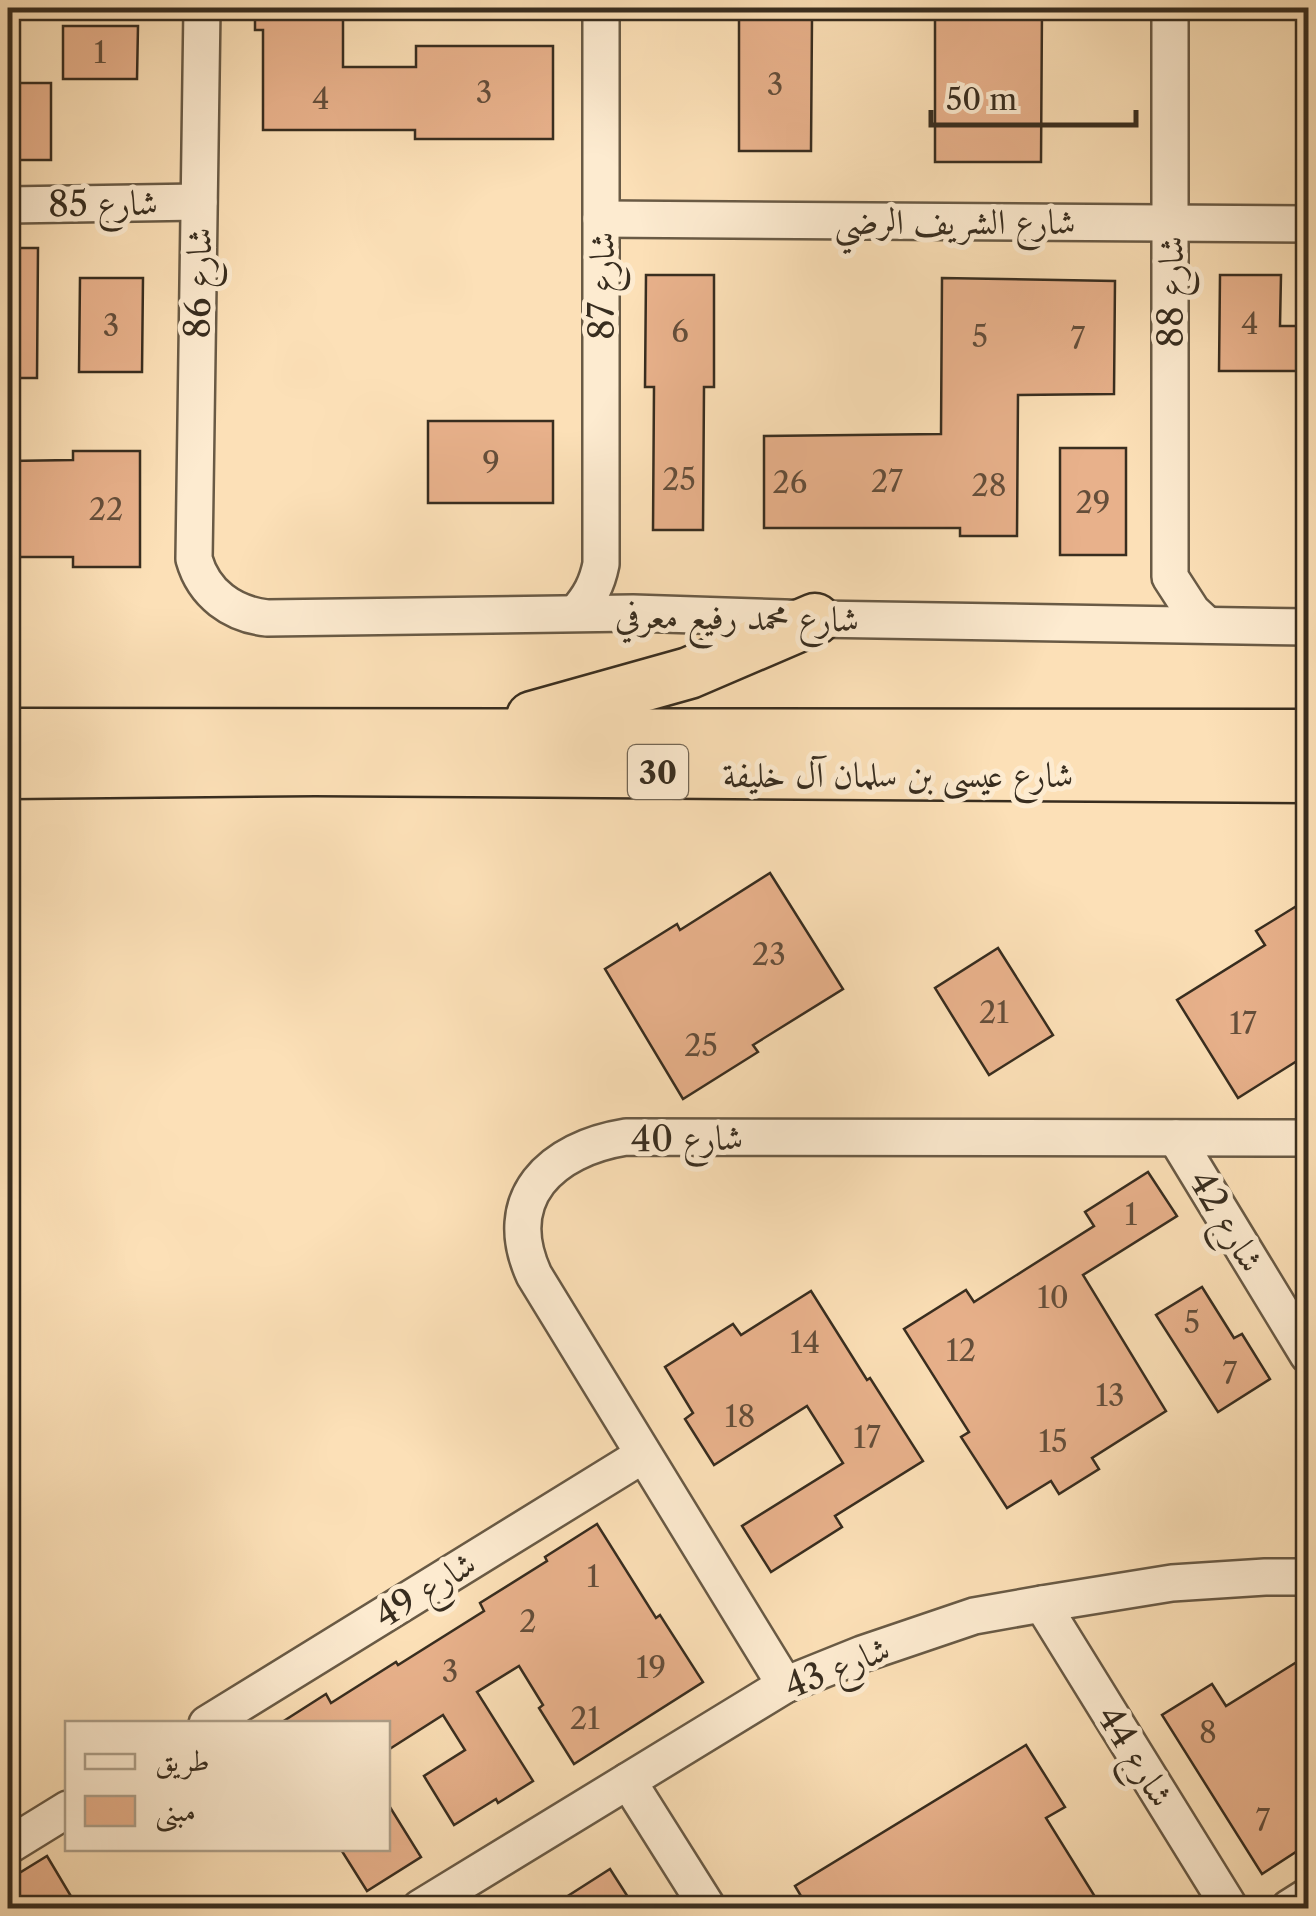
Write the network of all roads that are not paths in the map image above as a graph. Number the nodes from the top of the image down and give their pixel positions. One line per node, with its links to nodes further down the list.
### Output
1 (202, 8): 4 (street, شارع 86)
2 (601, 8): 6 (street, شارع 87)
3 (1170, 8): 7 (street, شارع 88)
4 (199, 202): 5 (street, شارع 85); 9 (street, شارع 86)
5 (8, 205)
6 (601, 219): 7 (street, شارع الشريف الرضي); 10 (street, شارع 87)
7 (1170, 222): 8 (street, شارع الشريف الرضي); 11 (street, شارع 88)
8 (1308, 224)
9 (194, 559): 12 (street, شارع محمد رفيع معرفي)
10 (601, 564): 12 (street, شارع 87); 13 (street)
11 (1170, 577): 15 (street); 16 (street)
12 (576, 613): 13 (street, شارع محمد رفيع معرفي)
13 (633, 613): 14 (street, شارع محمد رفيع معرفي)
14 (815, 619): 15 (street, شارع محمد رفيع معرفي); 19 (highway)
15 (1132, 624): 16 (street, شارع محمد رفيع معرفي)
16 (1207, 625): 17 (street, شارع محمد رفيع معرفي)
17 (1308, 627)
18 (8, 734): 19 (highway, شارع عيسى بن سلمان آل خليفة / 30)
19 (472, 734): 20 (highway, شارع عيسى بن سلمان آل خليفة / 30)
20 (1308, 734)
21 (8, 773): 22 (highway, شارع عيسى بن سلمان آل خليفة / 30)
22 (1308, 777)
23 (1176, 1138): 24 (street, شارع 40); 25 (street, شارع 42); 26 (street, شارع 40)
24 (1308, 1138)
25 (1308, 1355)
26 (643, 1455): 29 (street, شارع 40); 30 (street, شارع 49)
27 (1308, 1577): 28 (street, شارع 43)
28 (1042, 1604): 29 (street, شارع 43); 37 (street, شارع 44)
29 (786, 1685): 31 (street, شارع 43)
30 (211, 1721)
31 (628, 1781): 35 (street, شارع 43); 36 (street)
32 (65, 1811): 33 (street)
33 (8, 1846)
34 (1308, 1896): 38 (street)
35 (420, 1908)
36 (708, 1908)
37 (1230, 1908)
38 (1289, 1908)

